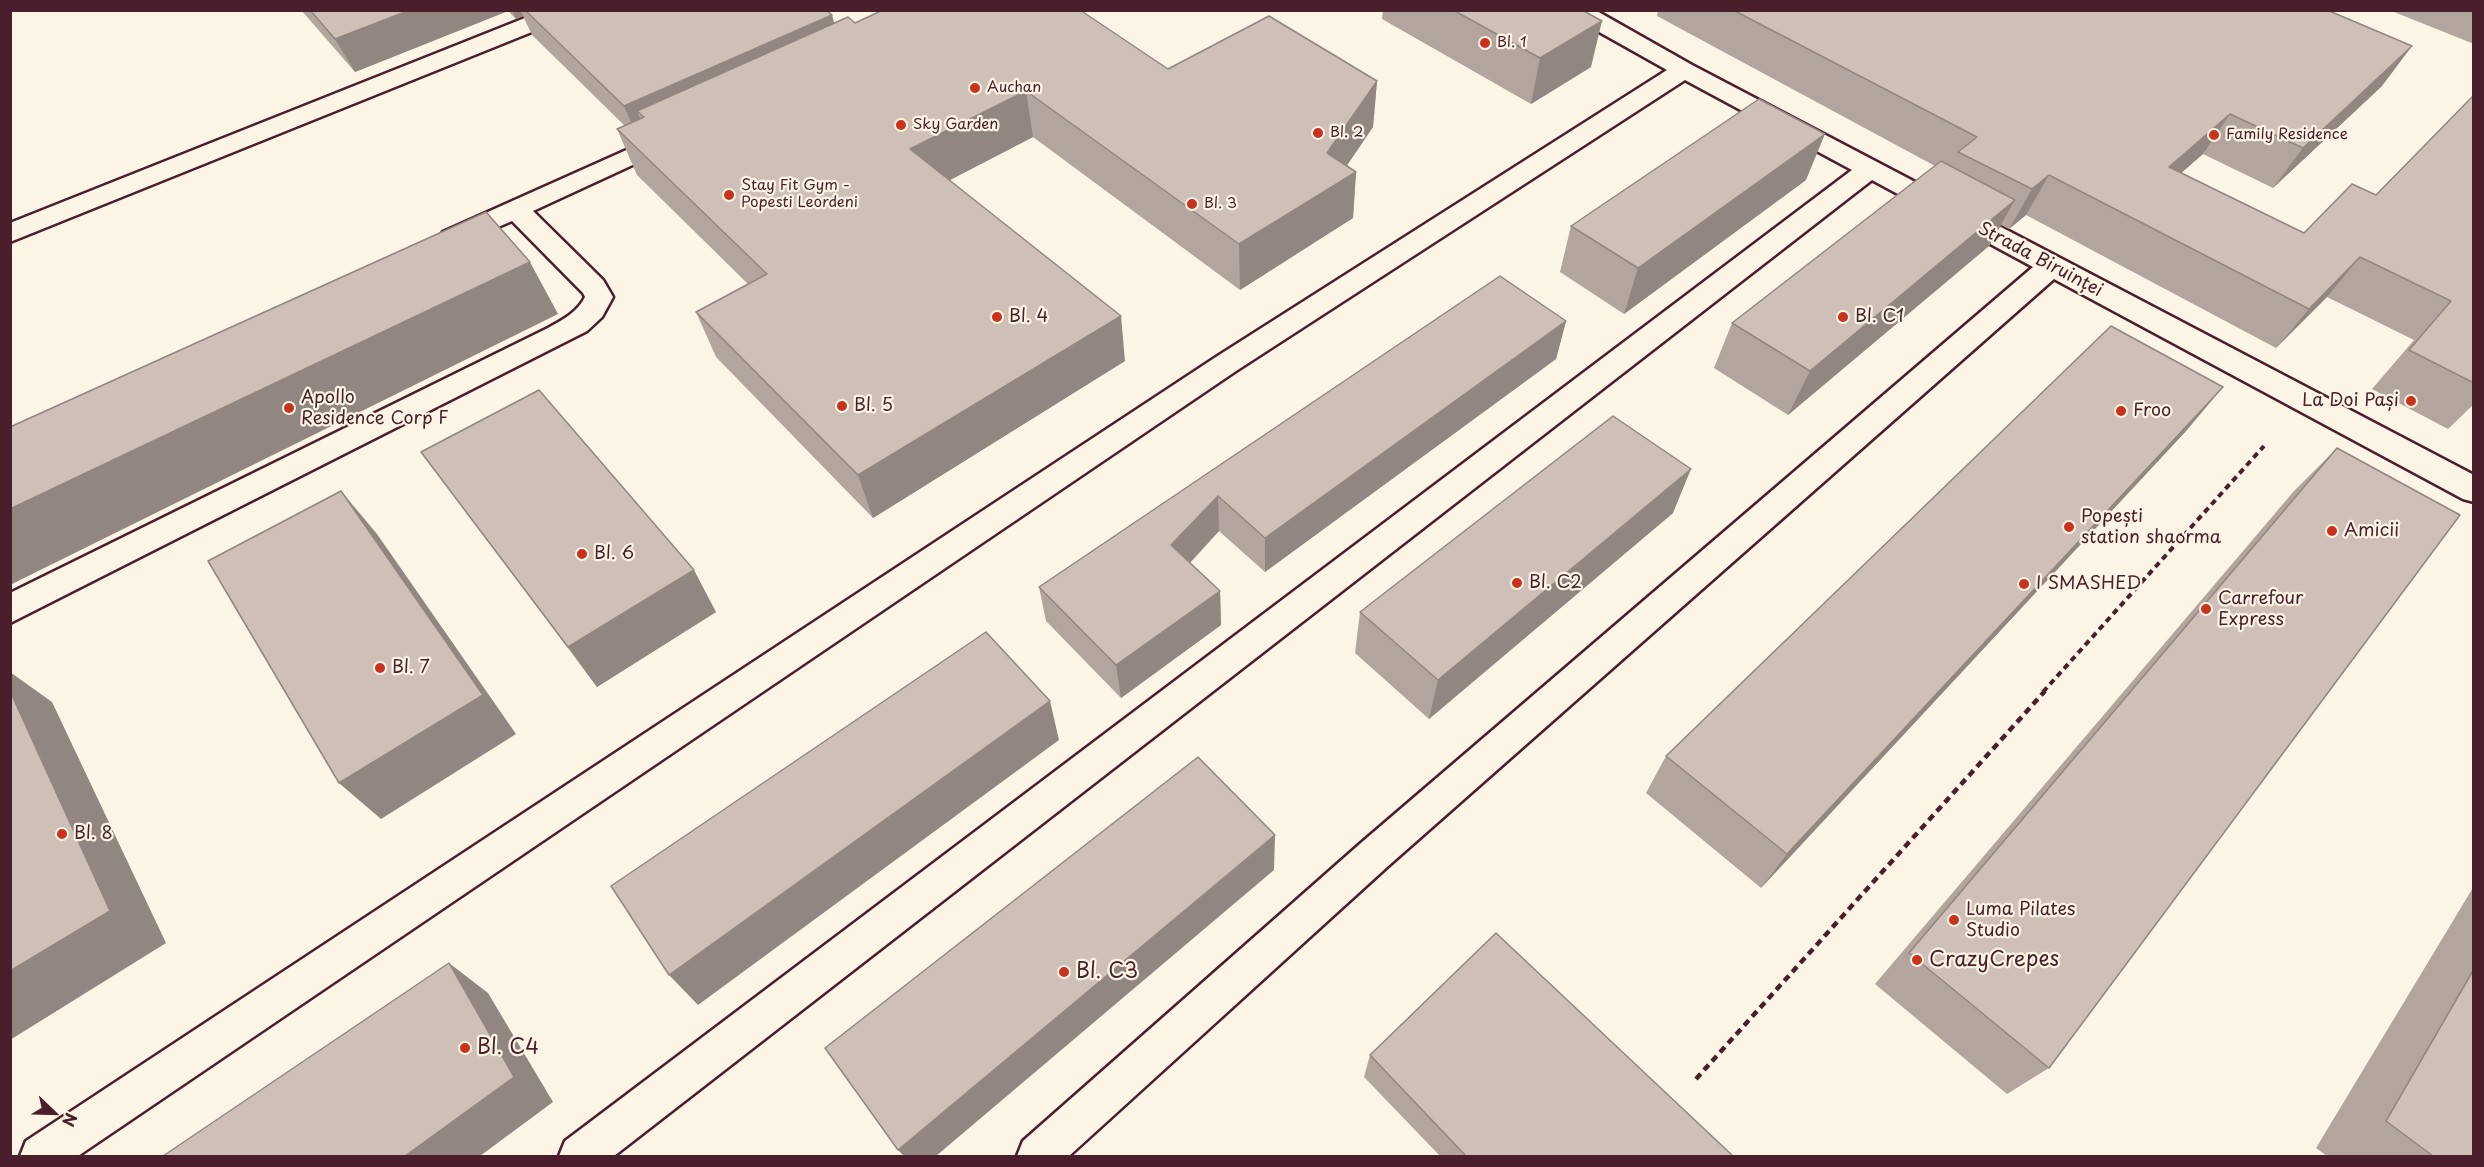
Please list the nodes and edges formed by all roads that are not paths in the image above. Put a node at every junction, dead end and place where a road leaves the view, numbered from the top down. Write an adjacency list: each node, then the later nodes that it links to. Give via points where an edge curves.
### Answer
1 (566, 10): 7 (street)
2 (1577, 10): 3 (street, Strada Biruinței)
3 (1683, 70): 5 (street, Strada Biruinței); 12 (street, via 1226,364)
4 (689, 129): 6 (street)
5 (1870, 169): 9 (street, Strada Biruinței); 13 (street)
6 (516, 209): 8 (street); 11 (street, via 593,287 599,297 588,317)
7 (10, 233)
8 (430, 248)
9 (2052, 266): 10 (street, Strada Biruinței); 14 (street, via 1374,855)
10 (2474, 490)
11 (10, 609)
12 (41, 1156)
13 (580, 1156)
14 (1038, 1156)

